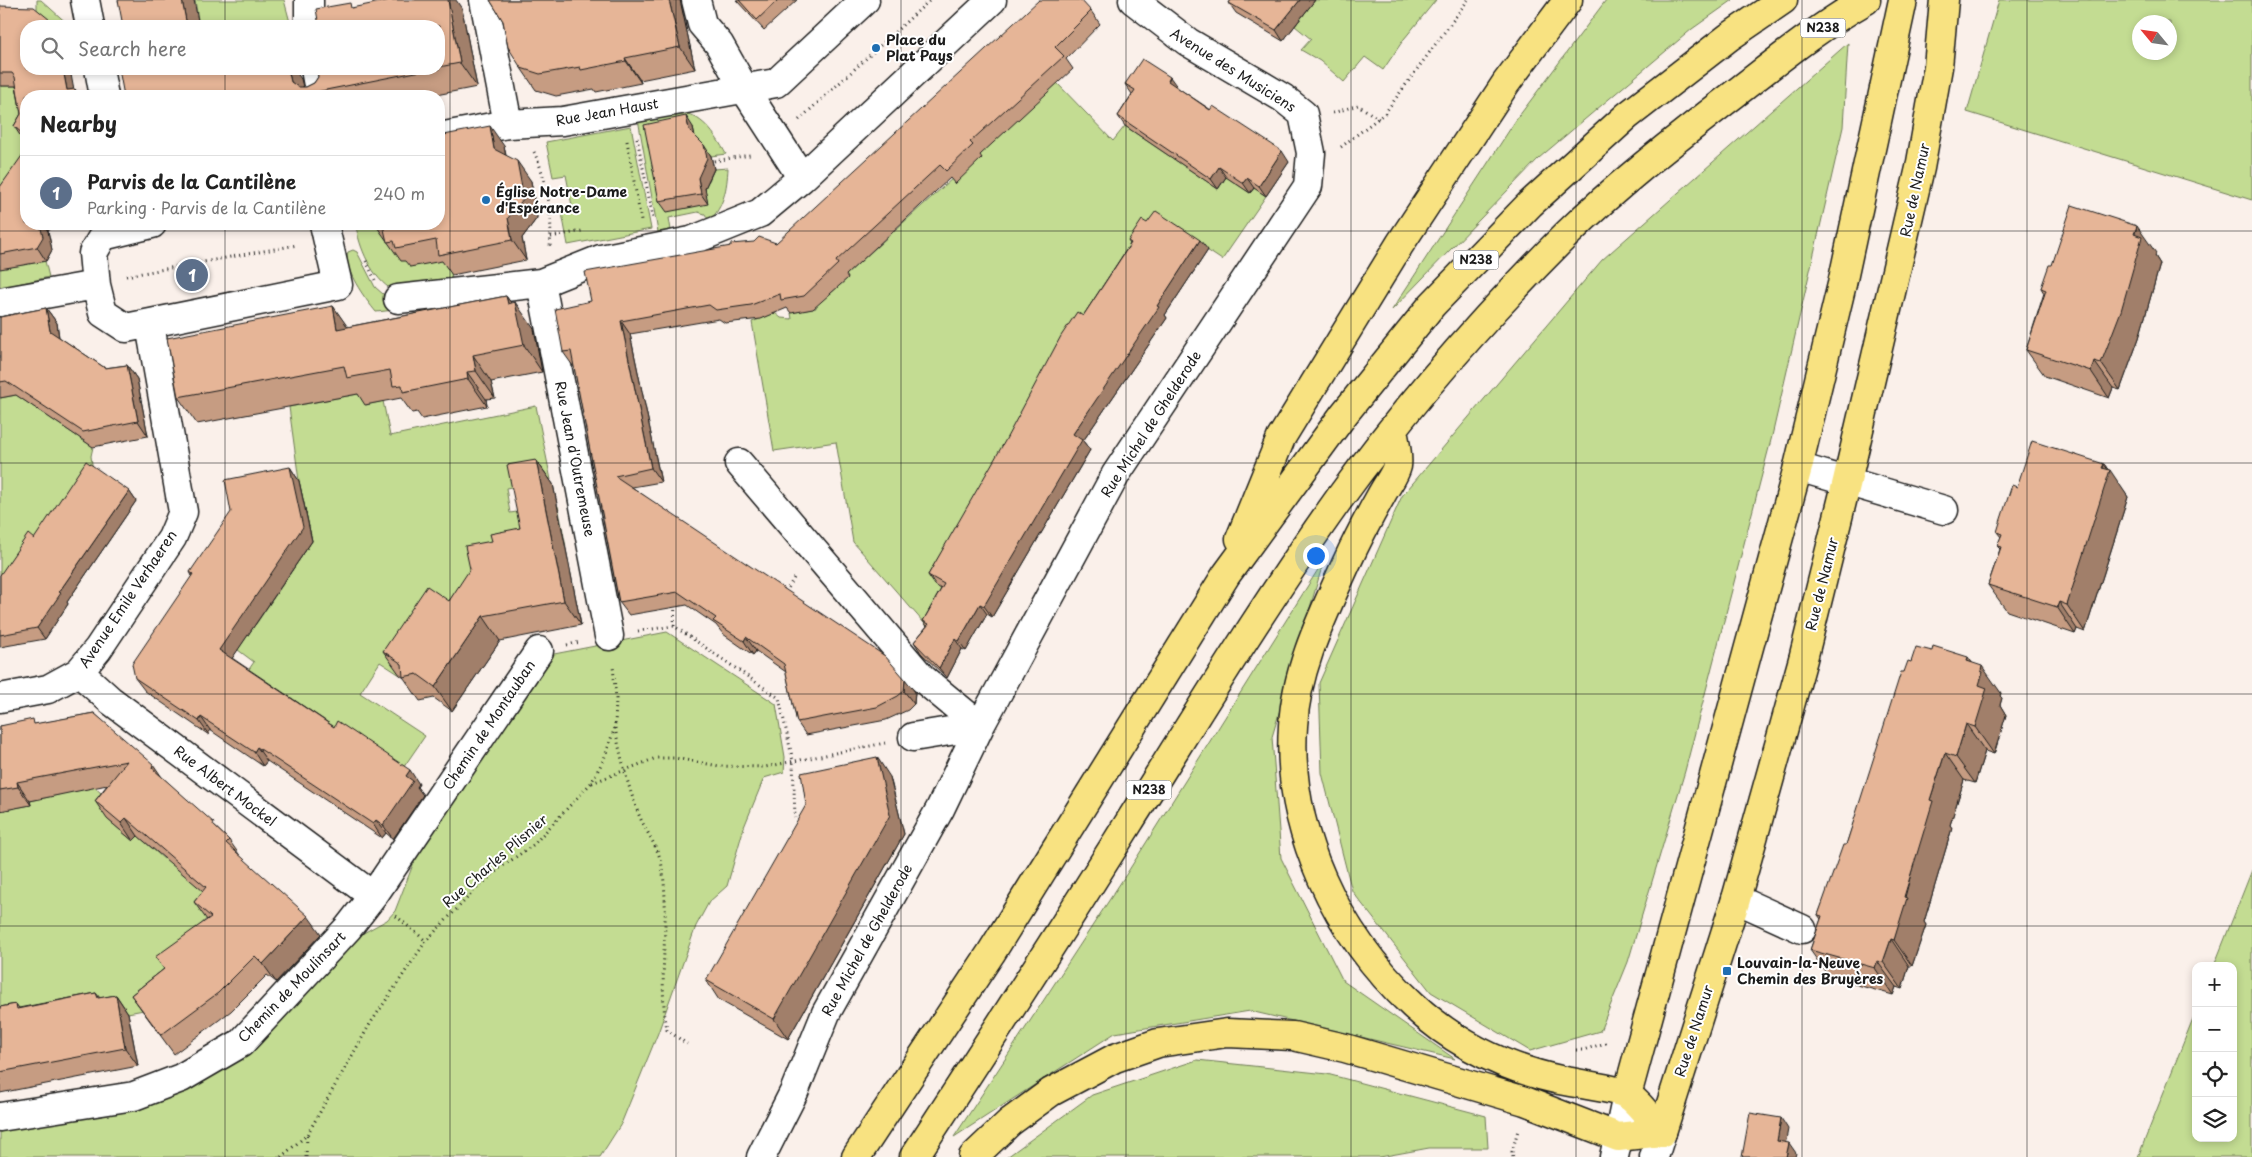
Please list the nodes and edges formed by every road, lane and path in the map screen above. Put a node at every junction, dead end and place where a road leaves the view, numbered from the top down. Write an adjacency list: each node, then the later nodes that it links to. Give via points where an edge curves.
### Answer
1 (85, 0): 16 (street)
2 (309, 0): 17 (street)
3 (484, 0): 26 (street)
4 (696, 0): 22 (street, via 702,24)
5 (865, 0): 22 (street, via 776,83)
6 (930, 0): 29 (path)
7 (992, 0): 34 (street)
8 (1133, 0): 15 (street, Avenue des Musiciens)
9 (1468, 0): 24 (path)
10 (1568, 0): 50 (main road, via 1506,83 1437,188 1281,438)
11 (1783, 0): 50 (main road, N238, via 1626,116 1530,204 1432,305 1344,414)
12 (1866, 0): 45 (main road, N238, via 1781,58 1660,151 1568,233 1471,336)
13 (1903, 0): 47 (main road, via 1842,284)
14 (1944, 0): 48 (main road, Rue de Namur, via 1938,67 1920,168)
15 (1162, 9): 25 (street, Avenue des Musiciens, via 1188,42 1283,98 1303,114)
16 (89, 20)
17 (309, 20)
18 (100, 75): 20 (street)
19 (316, 75): 21 (street)
20 (103, 90)
21 (319, 90)
22 (745, 90): 23 (street, Rue Jean Haust); 29 (street)
23 (632, 108): 26 (street, Rue Jean Haust, via 563,121); 38 (path)
24 (1379, 119): 25 (path, via 1358,105); 32 (path, via 1339,148)
25 (1306, 122): 32 (street, Avenue des Musiciens)
26 (508, 124): 27 (street, Rue Jean Haust); 31 (path)
27 (445, 136)
28 (626, 136): 35 (path)
29 (778, 140): 33 (path, via 760,153); 34 (street)
30 (544, 151): 31 (path)
31 (535, 153): 40 (path, via 544,177 550,225 549,249)
32 (1311, 153): 57 (street, Rue Michel de Ghelderode, via 1308,186 1116,474)
33 (714, 161)
34 (802, 178): 38 (street, via 760,213 691,241)
35 (641, 222)
36 (121, 230): 41 (street, via 103,236 93,253)
37 (325, 231): 41 (path); 44 (street, via 338,285)
38 (658, 248): 40 (street, via 601,258)
39 (365, 259): 42 (path, via 384,293)
40 (541, 283): 42 (street); 53 (street, Rue Jean d'Outremeuse)
41 (96, 284): 43 (street); 44 (street, via 103,313 126,328)
42 (398, 299)
43 (0, 302)
44 (150, 324): 55 (street, Avenue Emile Verhaeren, via 183,512 172,538)
45 (1393, 429): 69 (main road, via 1397,465 1358,538 1315,634 1292,724 1293,770 1300,814 1314,860 1337,908 1381,973 1413,1006 1442,1029 1496,1060 1535,1074); 78 (main road, N238, via 1269,600 1031,979)
46 (739, 463): 57 (street, via 922,678)
47 (1798, 467): 48 (street); 69 (main road)
48 (1847, 481): 49 (street); 65 (main road, Rue de Namur, via 1803,659)
49 (1944, 510)
50 (1226, 575): 77 (main road, N238, via 991,953)
51 (676, 597): 52 (path)
52 (674, 626): 53 (path, Chemin de Montauban); 60 (path, via 779,698)
53 (609, 636): 54 (path, Chemin de Montauban); 58 (path, Rue Charles Plisnier, via 615,682)
54 (539, 651): 64 (street, Chemin de Montauban)
55 (79, 672): 56 (street, Avenue Emile Verhaeren, via 48,689); 64 (street, Rue Albert Mockel, via 110,700)
56 (0, 698)
57 (980, 726): 59 (street); 76 (street, Rue Michel de Ghelderode, via 940,809 826,1013 794,1092)
58 (615, 727): 61 (path); 62 (path, Rue Charles Plisnier)
59 (913, 737): 60 (path)
60 (793, 761): 61 (path, via 765,767 741,767 656,758); 63 (path)
61 (624, 770): 62 (path); 68 (path, via 662,866 665,929 663,1010 667,1030)
62 (591, 783): 67 (path, Rue Charles Plisnier, via 533,845 475,890)
63 (795, 818)
64 (373, 896): 67 (path); 70 (street, Chemin de Moulinsart, via 348,928 241,1043 181,1078 134,1096)
65 (1736, 899): 66 (street); 72 (main road, Rue de Namur)
66 (1802, 929)
67 (426, 941): 71 (path, Rue Charles Plisnier, via 370,1024)
68 (687, 1044)
69 (1627, 1095): 72 (main road); 73 (street)
70 (0, 1117)
71 (307, 1135): 74 (path, Rue Charles Plisnier); 75 (path)
72 (1658, 1145): 73 (main road)
73 (1616, 1147): 79 (main road, via 1525,1101 1345,1048 1293,1036 1227,1034 1158,1043 1115,1058 1051,1092 1010,1122)
74 (281, 1157)
75 (306, 1157)
76 (761, 1157)
77 (856, 1157)
78 (914, 1157)
79 (973, 1157)

